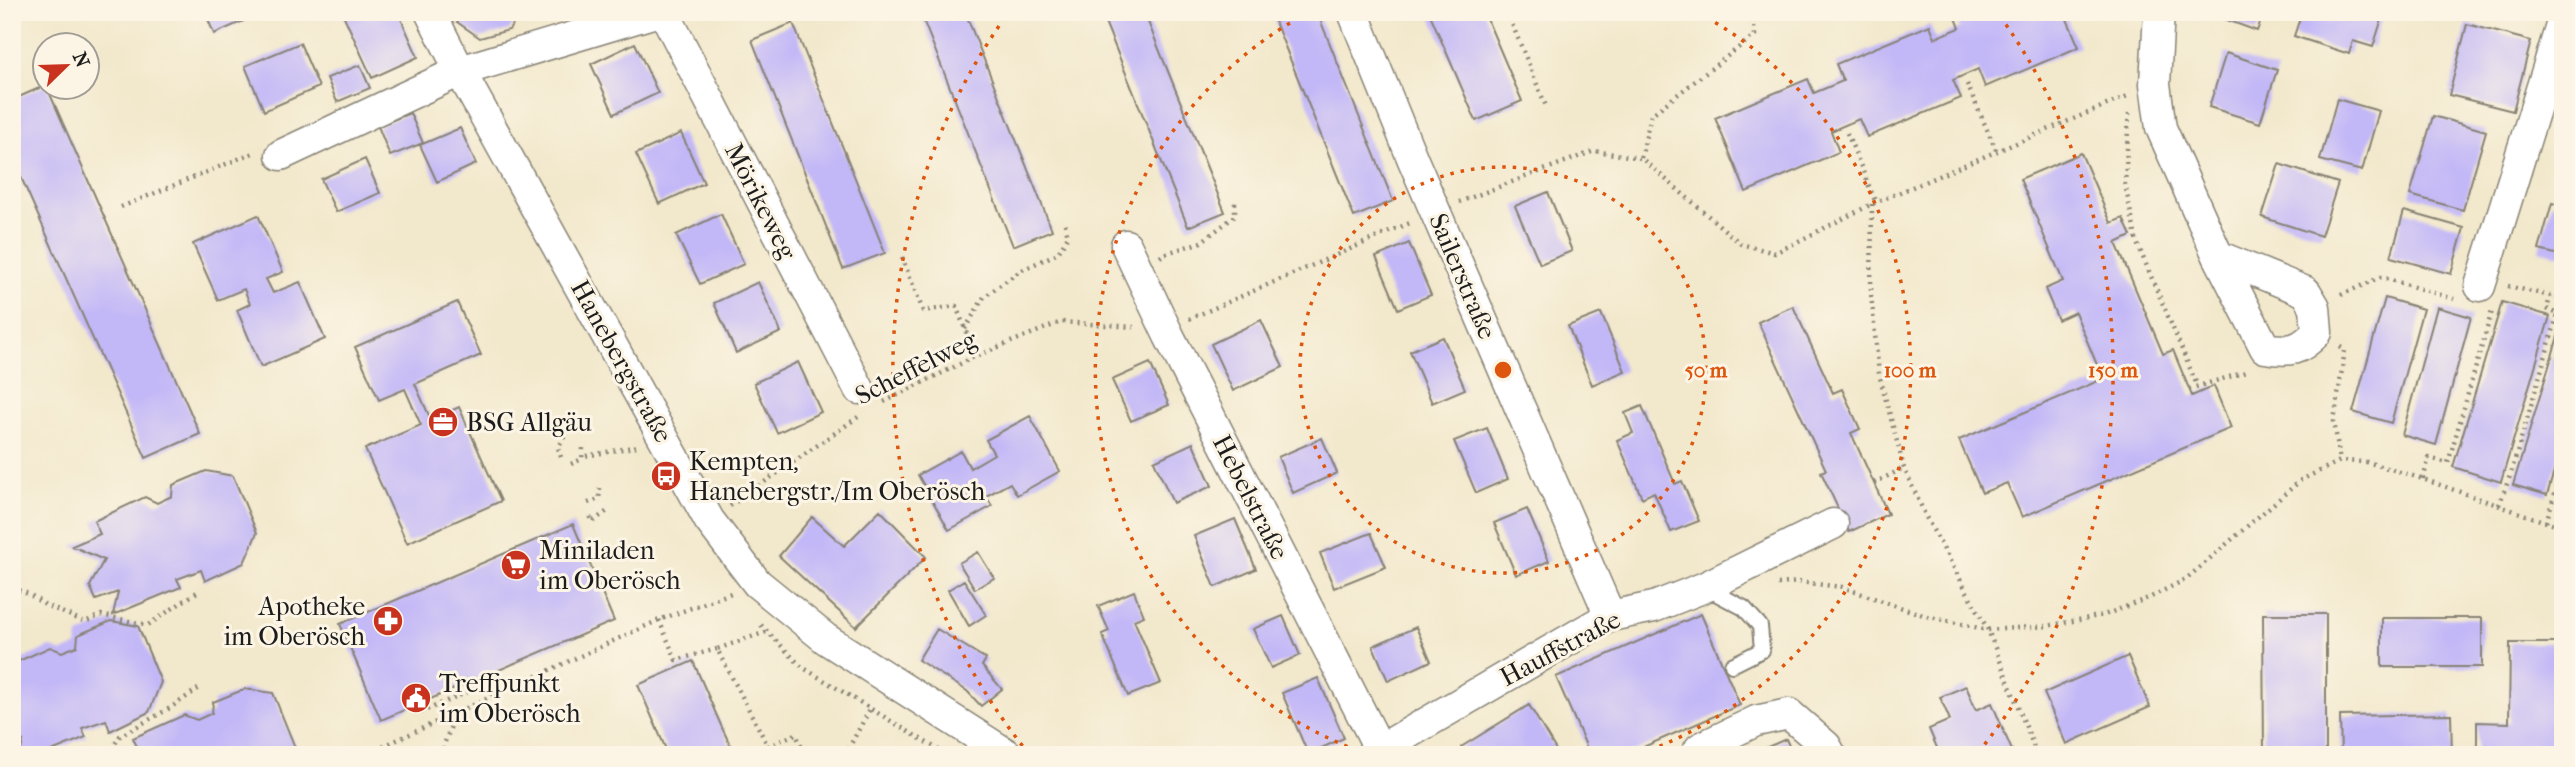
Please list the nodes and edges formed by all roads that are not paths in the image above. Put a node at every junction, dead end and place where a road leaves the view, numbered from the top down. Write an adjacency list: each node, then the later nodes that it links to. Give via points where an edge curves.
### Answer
1 (430, 12): 8 (street, Hanebergstraße)
2 (656, 12): 8 (street)
3 (664, 12): 15 (street, Mörikeweg)
4 (1353, 12): 18 (street, Sailerstraße)
5 (2159, 12): 11 (street, via 2155,84 2161,128)
6 (2544, 12): 7 (street)
7 (2563, 19): 12 (street)
8 (460, 71): 9 (street); 21 (street, Hanebergstraße, via 709,520 757,583 826,639)
9 (281, 155)
10 (1126, 245): 20 (street, Hebelstraße)
11 (2218, 256): 13 (street, via 2265,348); 13 (street, via 2306,292 2315,307 2317,332 2306,344)
12 (2480, 286)
13 (2287, 351): 14 (street)
14 (2248, 372)
15 (869, 401)
16 (1833, 524): 17 (street, Hauffstraße)
17 (1705, 587): 18 (street, Hauffstraße, via 1654,607); 19 (lane, via 1744,608 1760,626 1762,650)
18 (1610, 616): 20 (street, Hauffstraße)
19 (1732, 665)
20 (1375, 751)
21 (1008, 755)
22 (1696, 755): 23 (street, via 1700,748 1756,721 1788,714)
23 (1831, 755)

